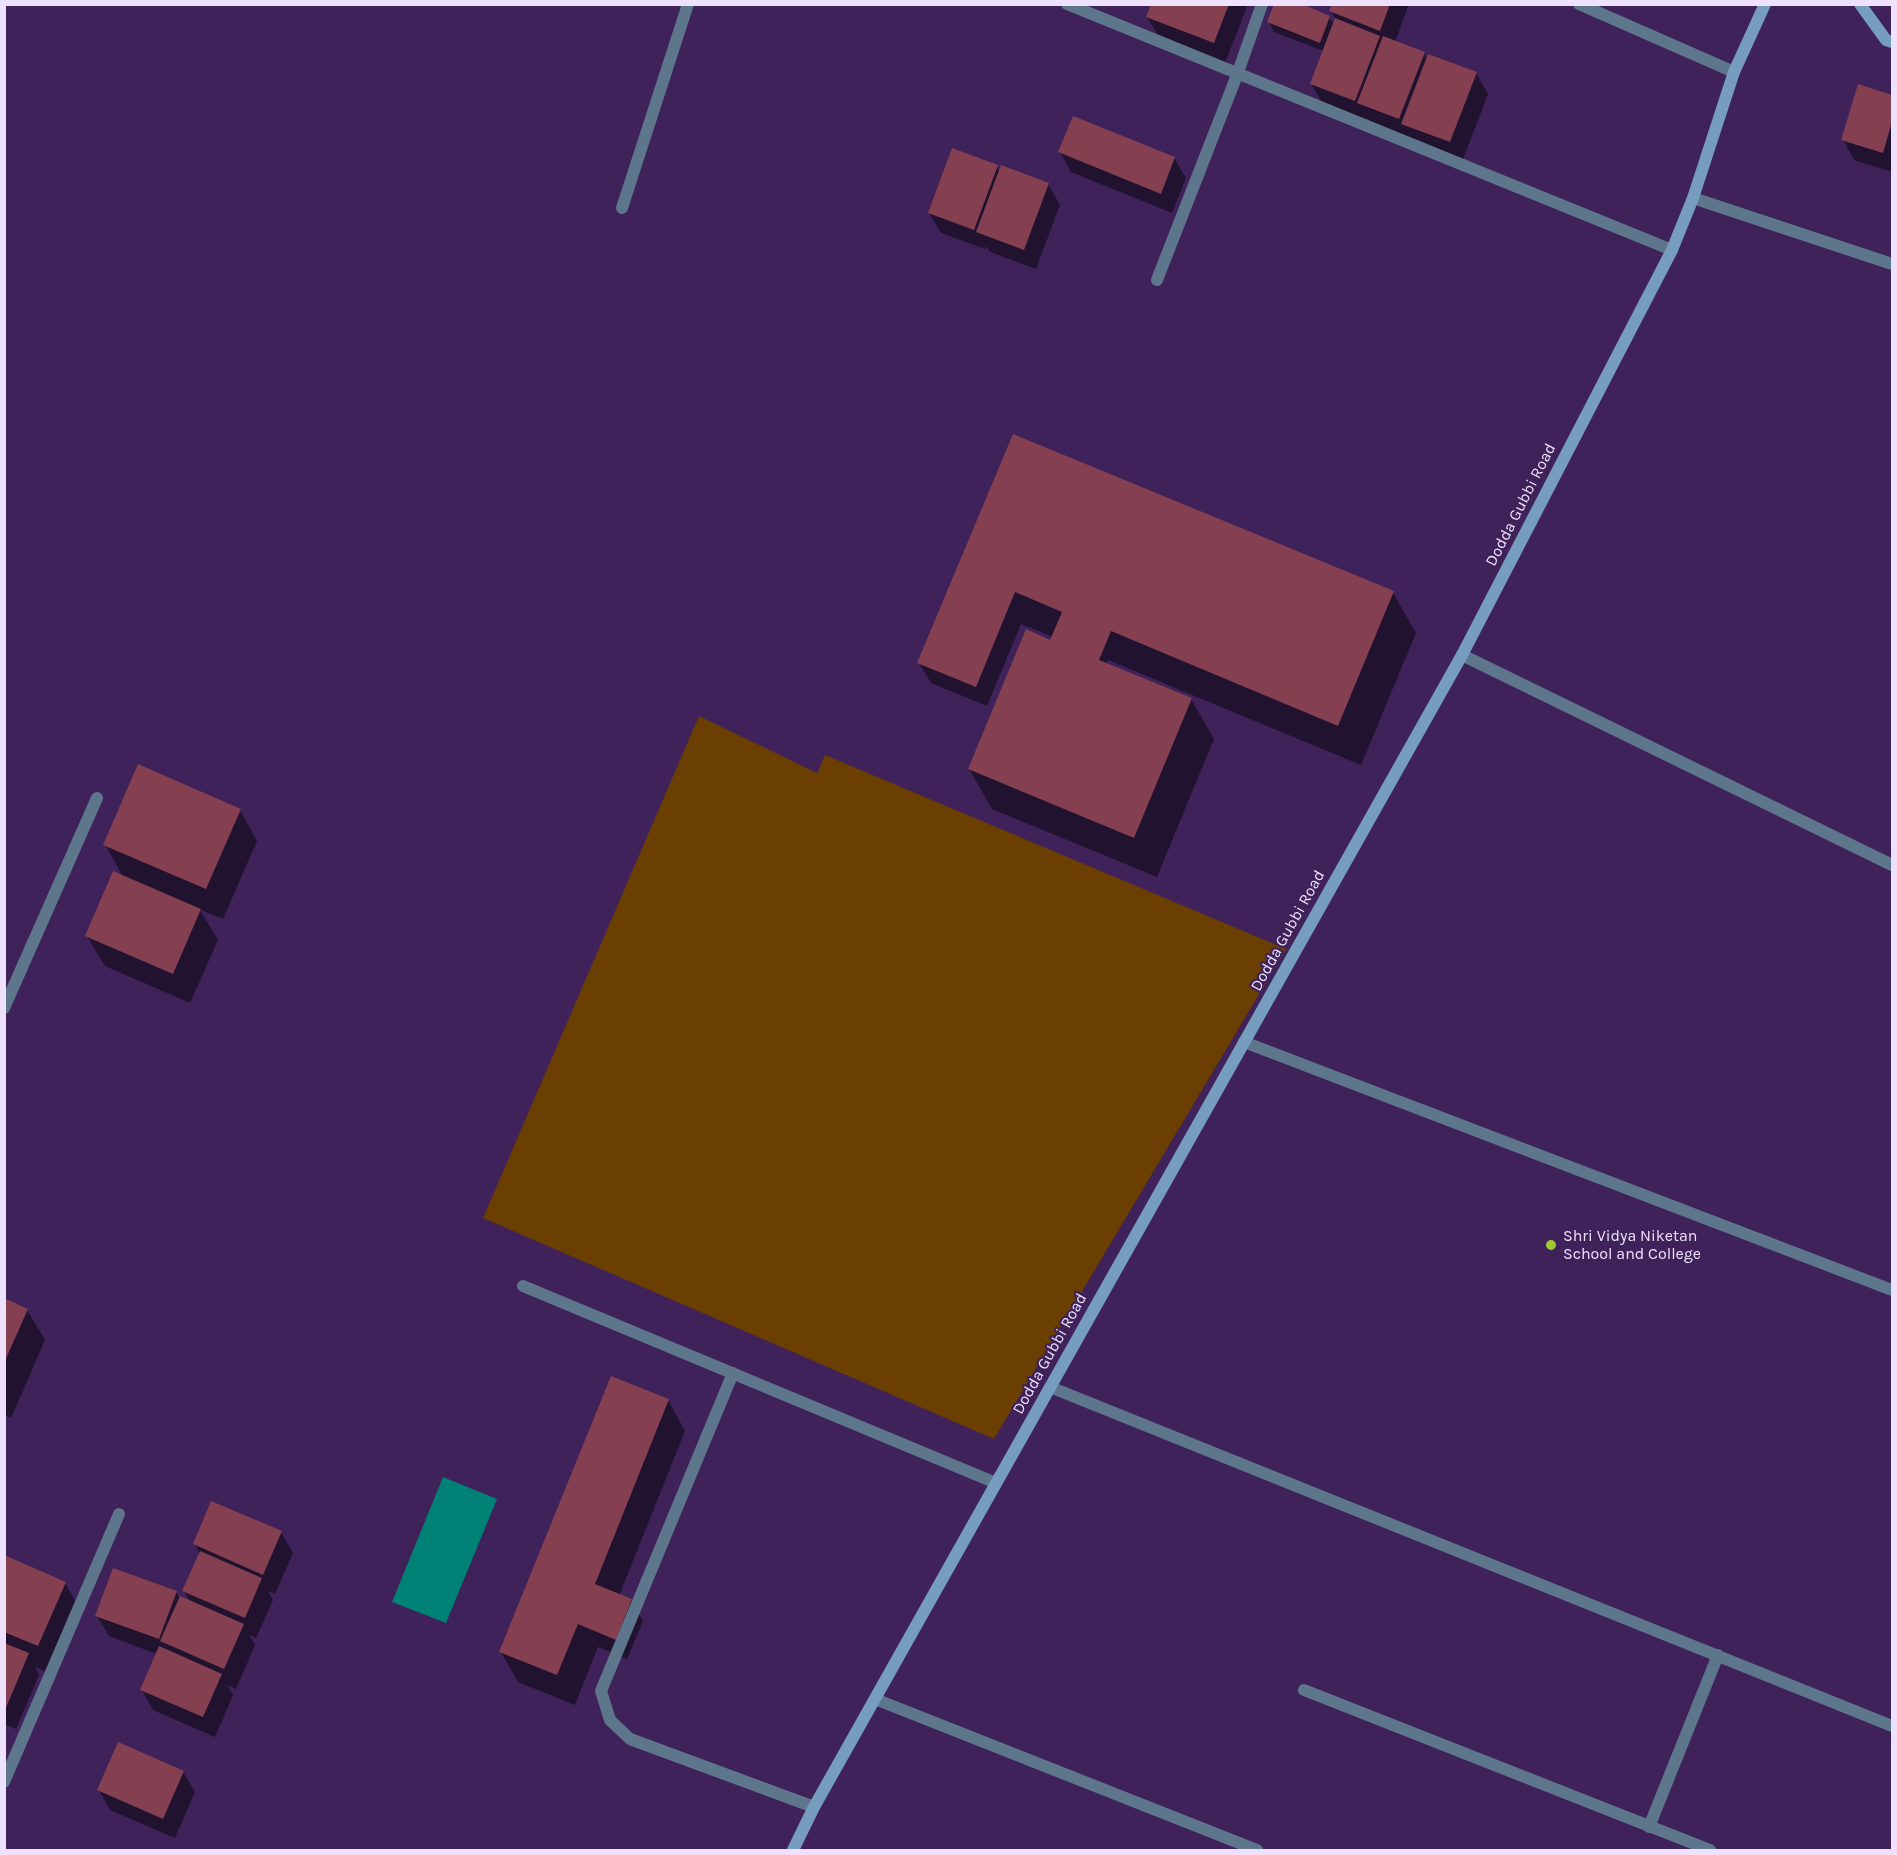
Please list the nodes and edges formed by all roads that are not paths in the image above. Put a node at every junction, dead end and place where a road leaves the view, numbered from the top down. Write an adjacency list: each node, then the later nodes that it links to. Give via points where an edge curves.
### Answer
1 (688, 4): 11 (street)
2 (1067, 4): 9 (street)
3 (1262, 4): 9 (street)
4 (1579, 4): 8 (street)
5 (1765, 4): 8 (main road, Dodda Gubbi Road)
6 (1860, 4): 7 (main road, via 1886,40)
7 (1893, 42)
8 (1734, 72): 10 (main road, Dodda Gubbi Road)
9 (1237, 75): 12 (street); 14 (street)
10 (1693, 198): 12 (main road, Dodda Gubbi Road); 13 (street)
11 (622, 208)
12 (1672, 250): 15 (main road, Dodda Gubbi Road)
13 (1893, 264)
14 (1157, 280)
15 (1462, 655): 17 (street); 19 (main road, Dodda Gubbi Road)
16 (97, 798): 18 (street)
17 (1893, 865)
18 (4, 1008)
19 (1244, 1042): 21 (street); 23 (main road, Dodda Gubbi Road)
20 (523, 1286): 22 (street)
21 (1893, 1290)
22 (733, 1373): 24 (street); 31 (street, via 601,1692 610,1720 630,1739)
23 (1050, 1387): 24 (main road, Dodda Gubbi Road); 26 (street)
24 (996, 1483): 28 (main road, Dodda Gubbi Road)
25 (119, 1514): 30 (street)
26 (1718, 1655): 29 (street); 32 (street)
27 (1304, 1690): 32 (street)
28 (875, 1699): 31 (main road, Dodda Gubbi Road); 34 (street)
29 (1893, 1726)
30 (4, 1782)
31 (814, 1807): 33 (main road, Dodda Gubbi Road)
32 (1648, 1827): 35 (street)
33 (793, 1851)
34 (1257, 1851)
35 (1710, 1851)

